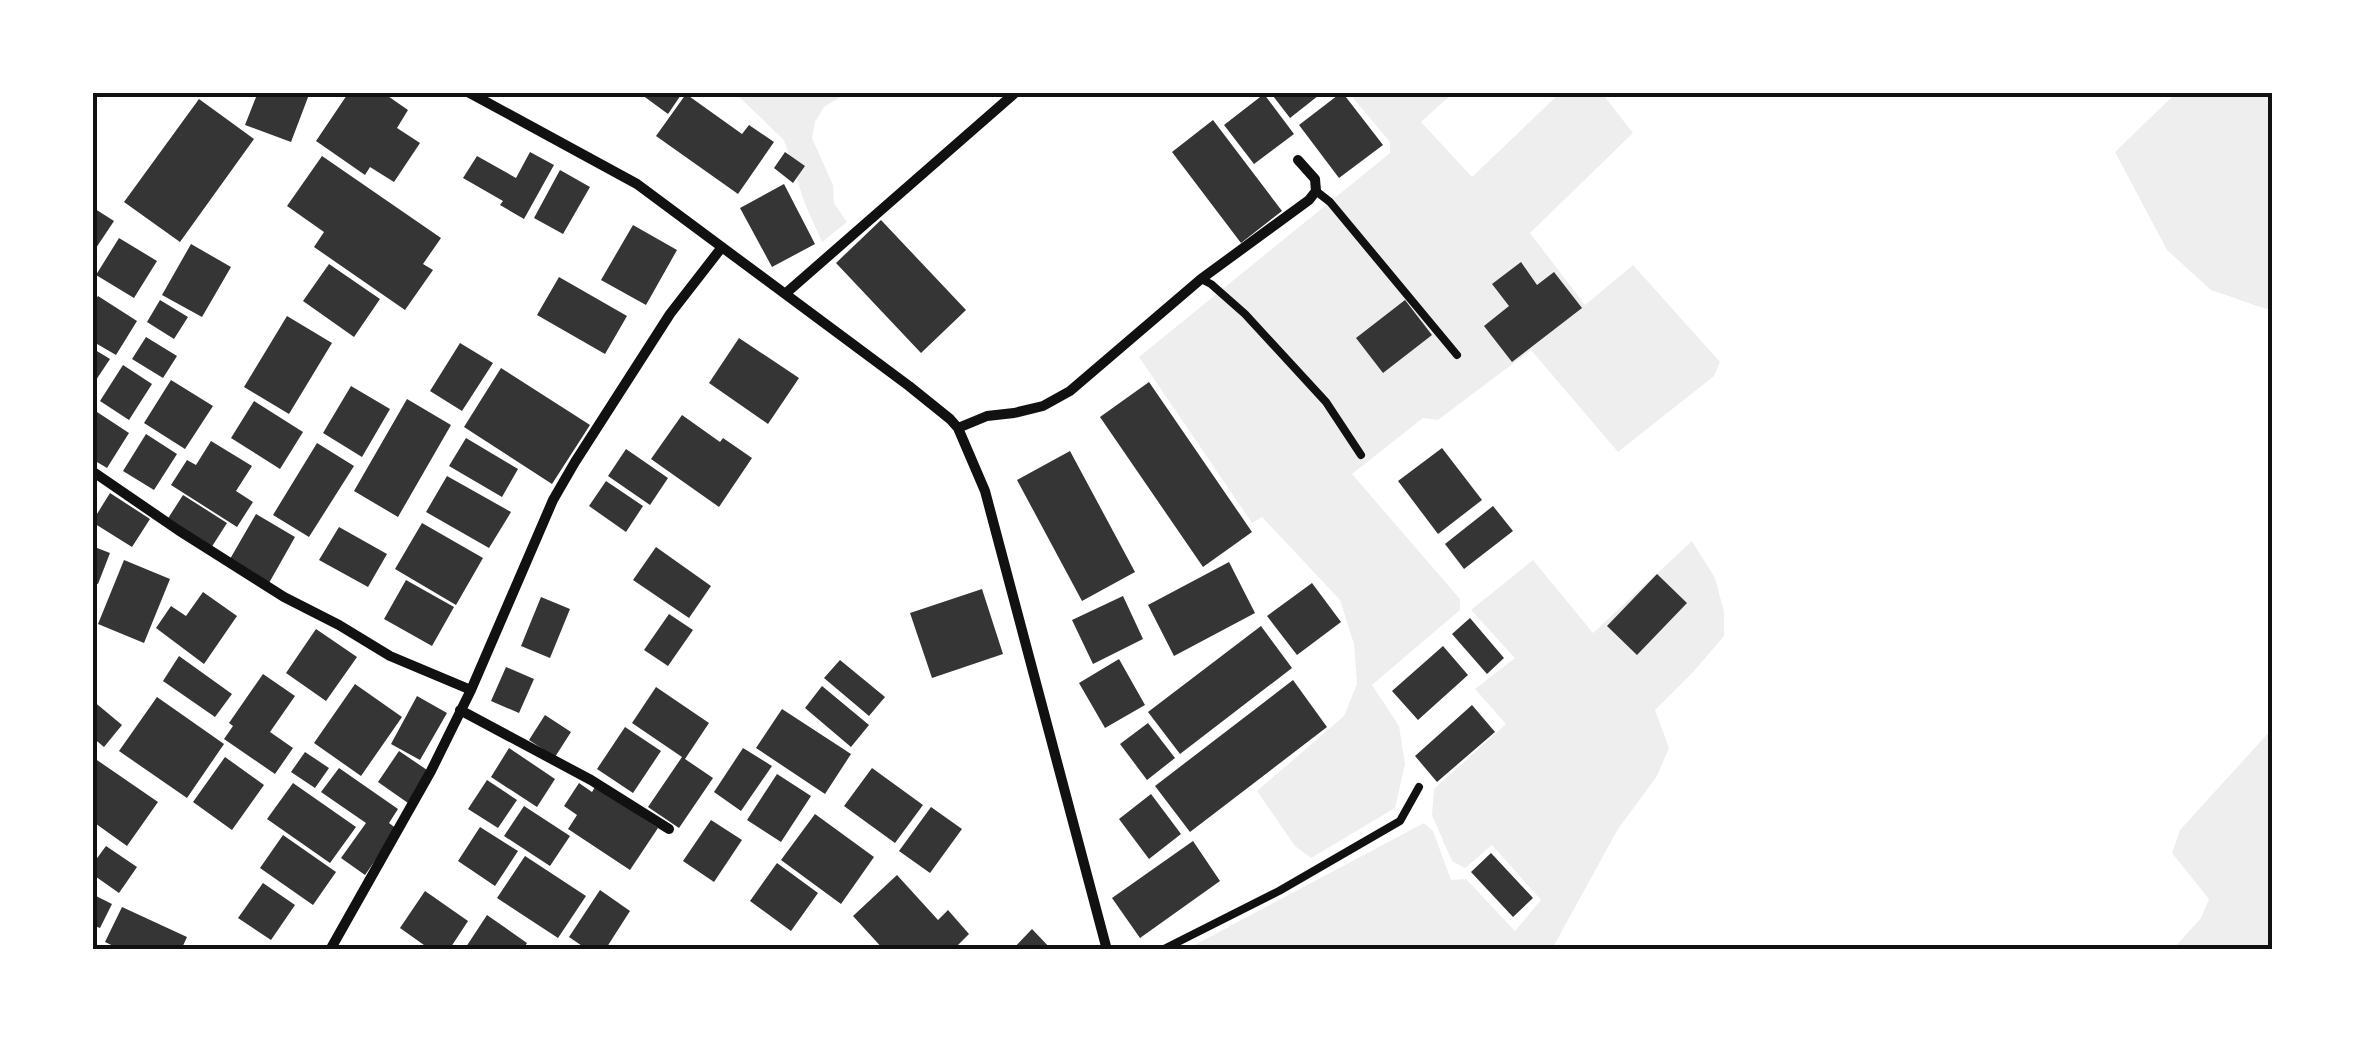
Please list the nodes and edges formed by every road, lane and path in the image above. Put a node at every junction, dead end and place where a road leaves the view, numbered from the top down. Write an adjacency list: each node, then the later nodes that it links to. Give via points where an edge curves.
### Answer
1 (468, 92): 5 (street, via 638,184)
2 (1016, 92): 7 (street)
3 (1298, 160): 4 (street)
4 (1316, 191): 6 (street); 8 (lane)
5 (722, 247): 7 (street); 12 (street, via 670,314 553,500)
6 (1200, 279): 9 (street, via 1070,391 1043,406); 10 (lane, via 1245,314 1326,402)
7 (785, 294): 9 (street)
8 (1457, 355)
9 (958, 428): 17 (street, via 985,491)
10 (1361, 454)
11 (92, 471): 12 (street, via 284,597 390,656)
12 (470, 690): 13 (street)
13 (460, 710): 15 (street); 16 (street)
14 (1419, 787): 18 (lane, via 1400,821)
15 (669, 829)
16 (330, 950)
17 (1106, 950)
18 (1162, 950)

